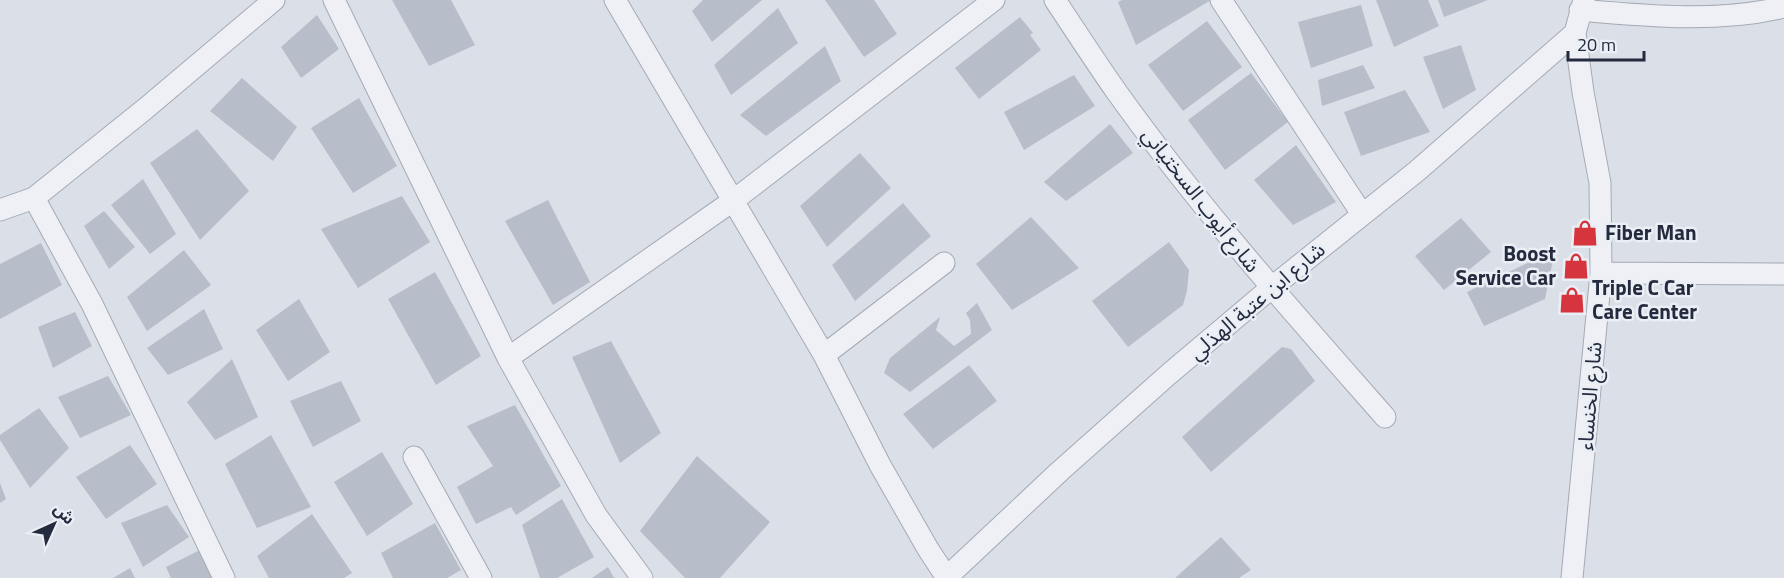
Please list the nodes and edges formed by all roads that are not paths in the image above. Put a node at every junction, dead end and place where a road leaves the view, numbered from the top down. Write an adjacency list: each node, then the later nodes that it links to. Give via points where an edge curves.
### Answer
1 (274, 0): 10 (street)
2 (334, 0): 19 (street)
3 (615, 0): 11 (street)
4 (994, 0): 11 (street)
5 (1055, 0): 17 (street, شارع أيوب السختياني, via 1116,90)
6 (1221, 0): 13 (street)
7 (1582, 5): 8 (street, via 1648,16 1718,16); 9 (street, شارع الخنساء)
8 (1784, 7)
9 (1575, 33): 13 (street, شارع ابن عتبة الهذلي); 15 (street, شارع الخنساء, via 1600,183)
10 (34, 198): 12 (street); 22 (street, via 92,304)
11 (734, 200): 18 (street); 19 (street)
12 (0, 210)
13 (1362, 214): 17 (street, شارع ابن عتبة الهذلي)
14 (944, 263): 18 (street)
15 (1601, 273): 16 (street); 26 (street, شارع الخنساء)
16 (1784, 274)
17 (1271, 288): 20 (street, شارع أيوب السختياني); 25 (street, شارع ابن عتبة الهذلي, via 1094,441)
18 (824, 355): 25 (street, via 880,465)
19 (508, 358): 24 (street, via 596,514)
20 (1385, 417)
21 (414, 457): 23 (street)
22 (224, 578)
23 (481, 578)
24 (642, 578)
25 (947, 578)
26 (1572, 578)

